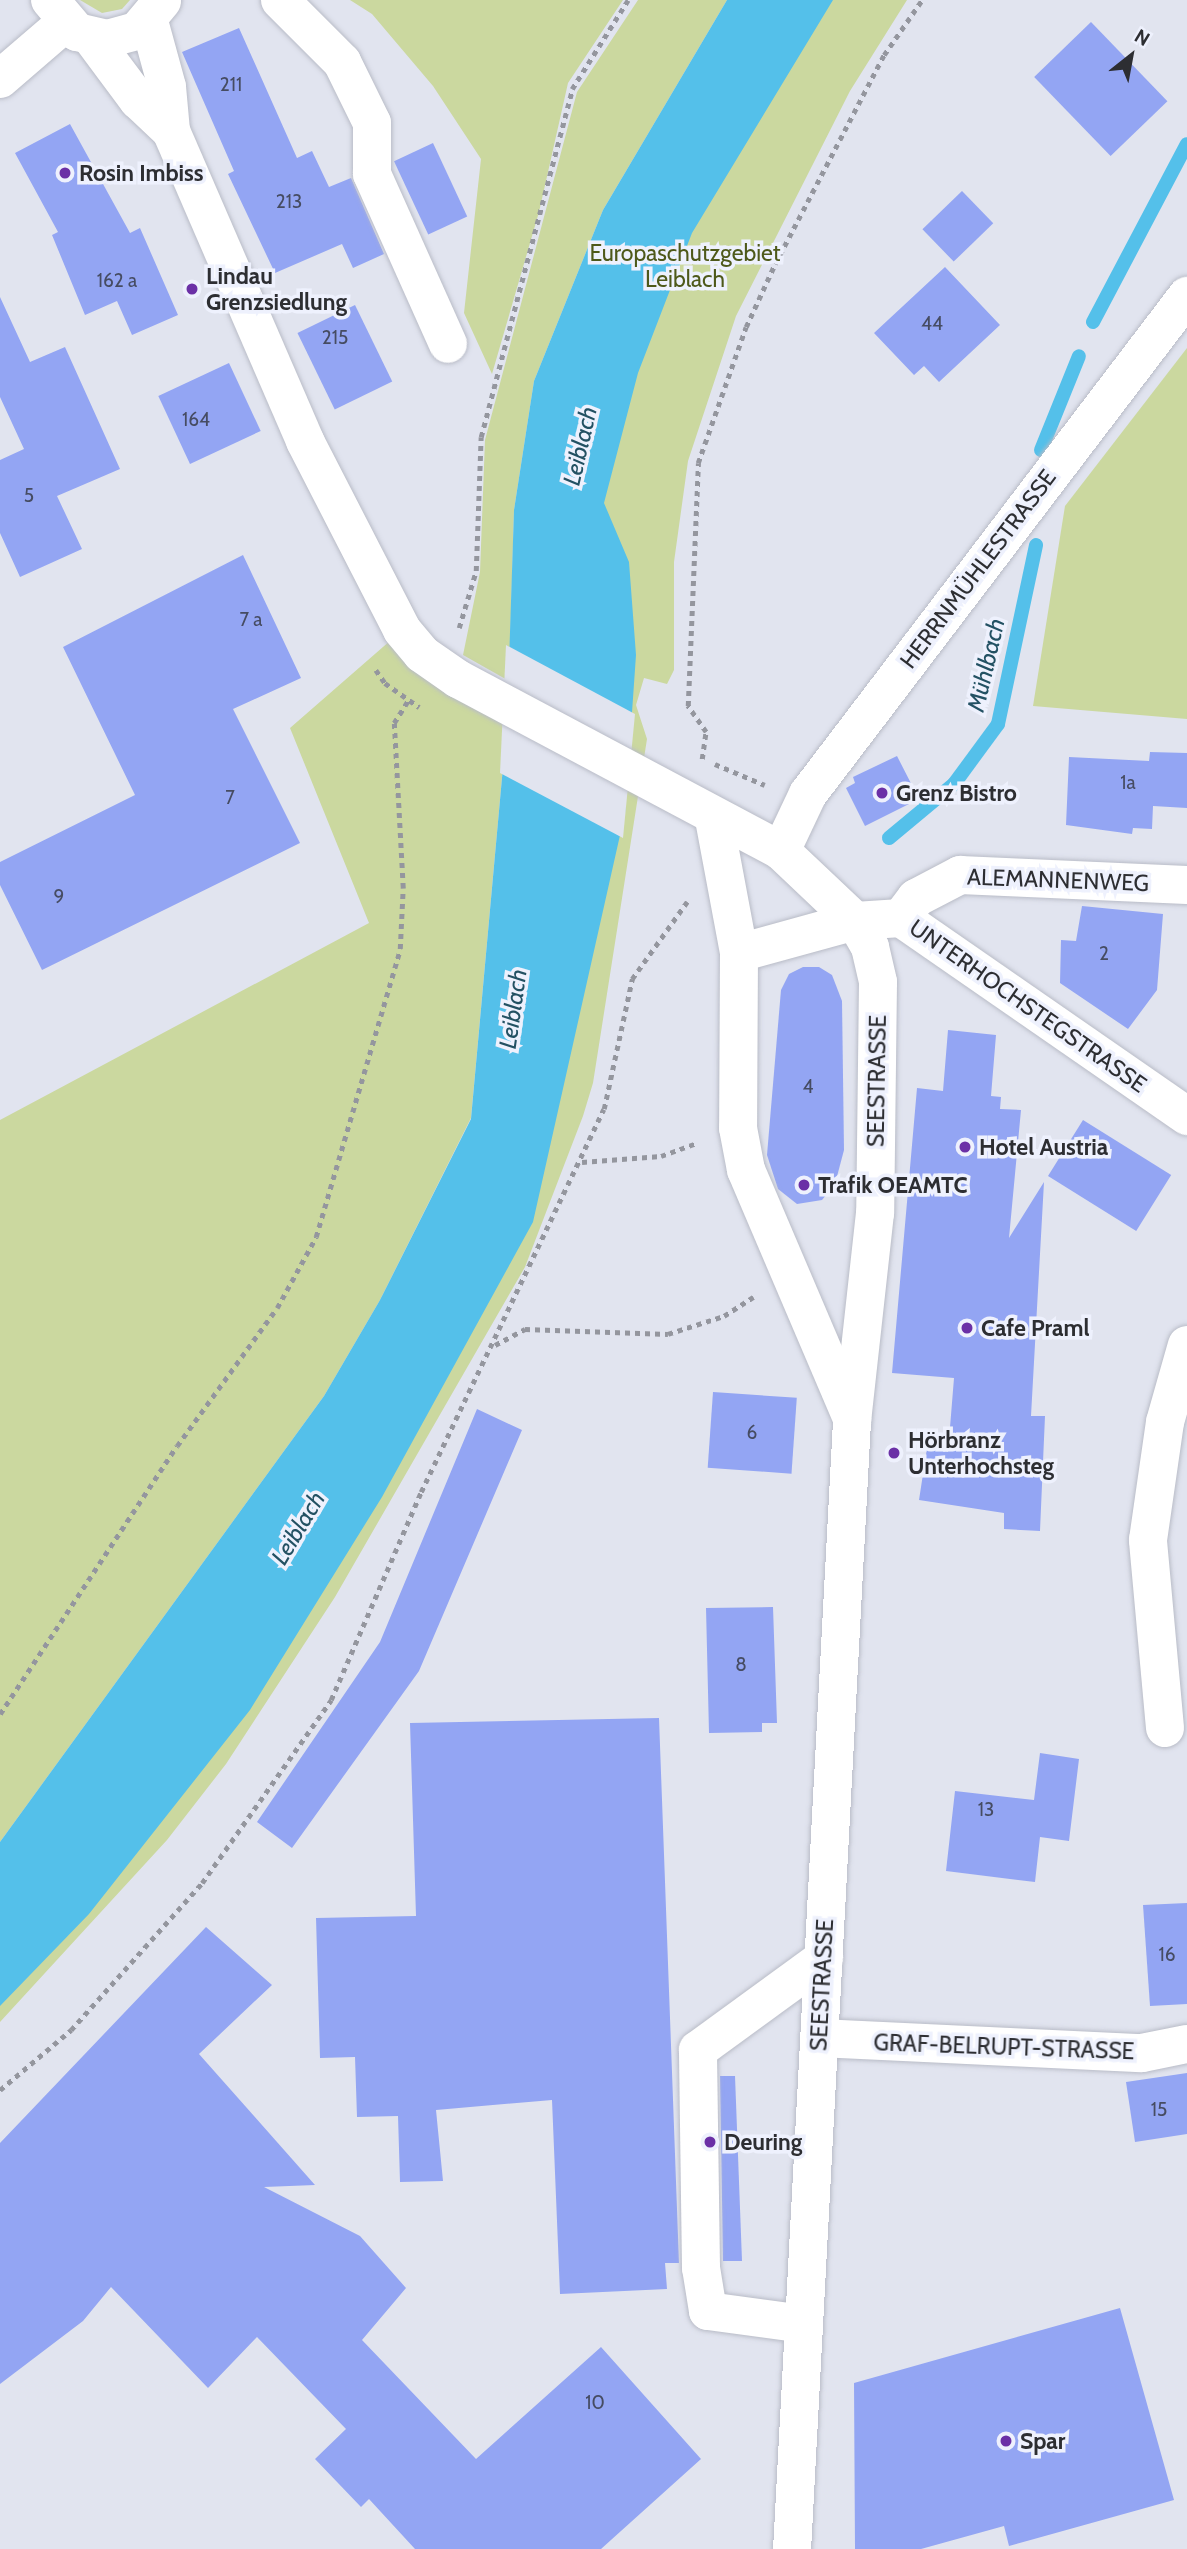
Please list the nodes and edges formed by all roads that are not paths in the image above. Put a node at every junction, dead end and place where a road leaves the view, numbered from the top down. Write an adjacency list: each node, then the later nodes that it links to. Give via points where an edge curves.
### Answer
1 (280, 0): 7 (main road, via 342,62 372,123 372,174)
2 (156, 10): 3 (main road, via 123,37); 5 (main road)
3 (69, 20): 4 (main road); 5 (main road, via 138,100)
4 (0, 79)
5 (172, 131): 8 (main road, SEESTRASSE, via 305,441 402,630 422,654 458,679)
6 (1187, 296): 9 (main road, HERRNMÜHLESTRASSE, via 808,794)
7 (448, 344)
8 (714, 820): 9 (main road, SEESTRASSE); 13 (main road, SEESTRASSE, via 725,859)
9 (780, 851): 12 (main road, SEESTRASSE)
10 (1187, 885): 11 (main road, ALEMANNENWEG, via 960,874 916,898)
11 (901, 918): 12 (main road, UNTERHOCHSTEGSTRASSE); 14 (main road, UNTERHOCHSTEGSTRASSE)
12 (855, 921): 13 (main road, UNTERHOCHSTEGSTRASSE); 16 (main road, SEESTRASSE, via 870,947 878,982 875,1213)
13 (739, 953): 16 (main road, SEESTRASSE, via 738,1128 746,1170)
14 (1187, 1116)
15 (1185, 1359): 17 (main road, via 1166,1422 1148,1540)
16 (852, 1421): 18 (main road, SEESTRASSE)
17 (1165, 1728)
18 (824, 1958): 19 (main road, SEESTRASSE); 21 (main road, via 698,2050 701,2269 708,2311)
19 (819, 2038): 20 (main road, GRAF-BELRUPT-STRASSE, via 1142,2053); 21 (main road, SEESTRASSE)
20 (1187, 2044)
21 (804, 2324): 22 (main road, SEESTRASSE)
22 (792, 2549)

